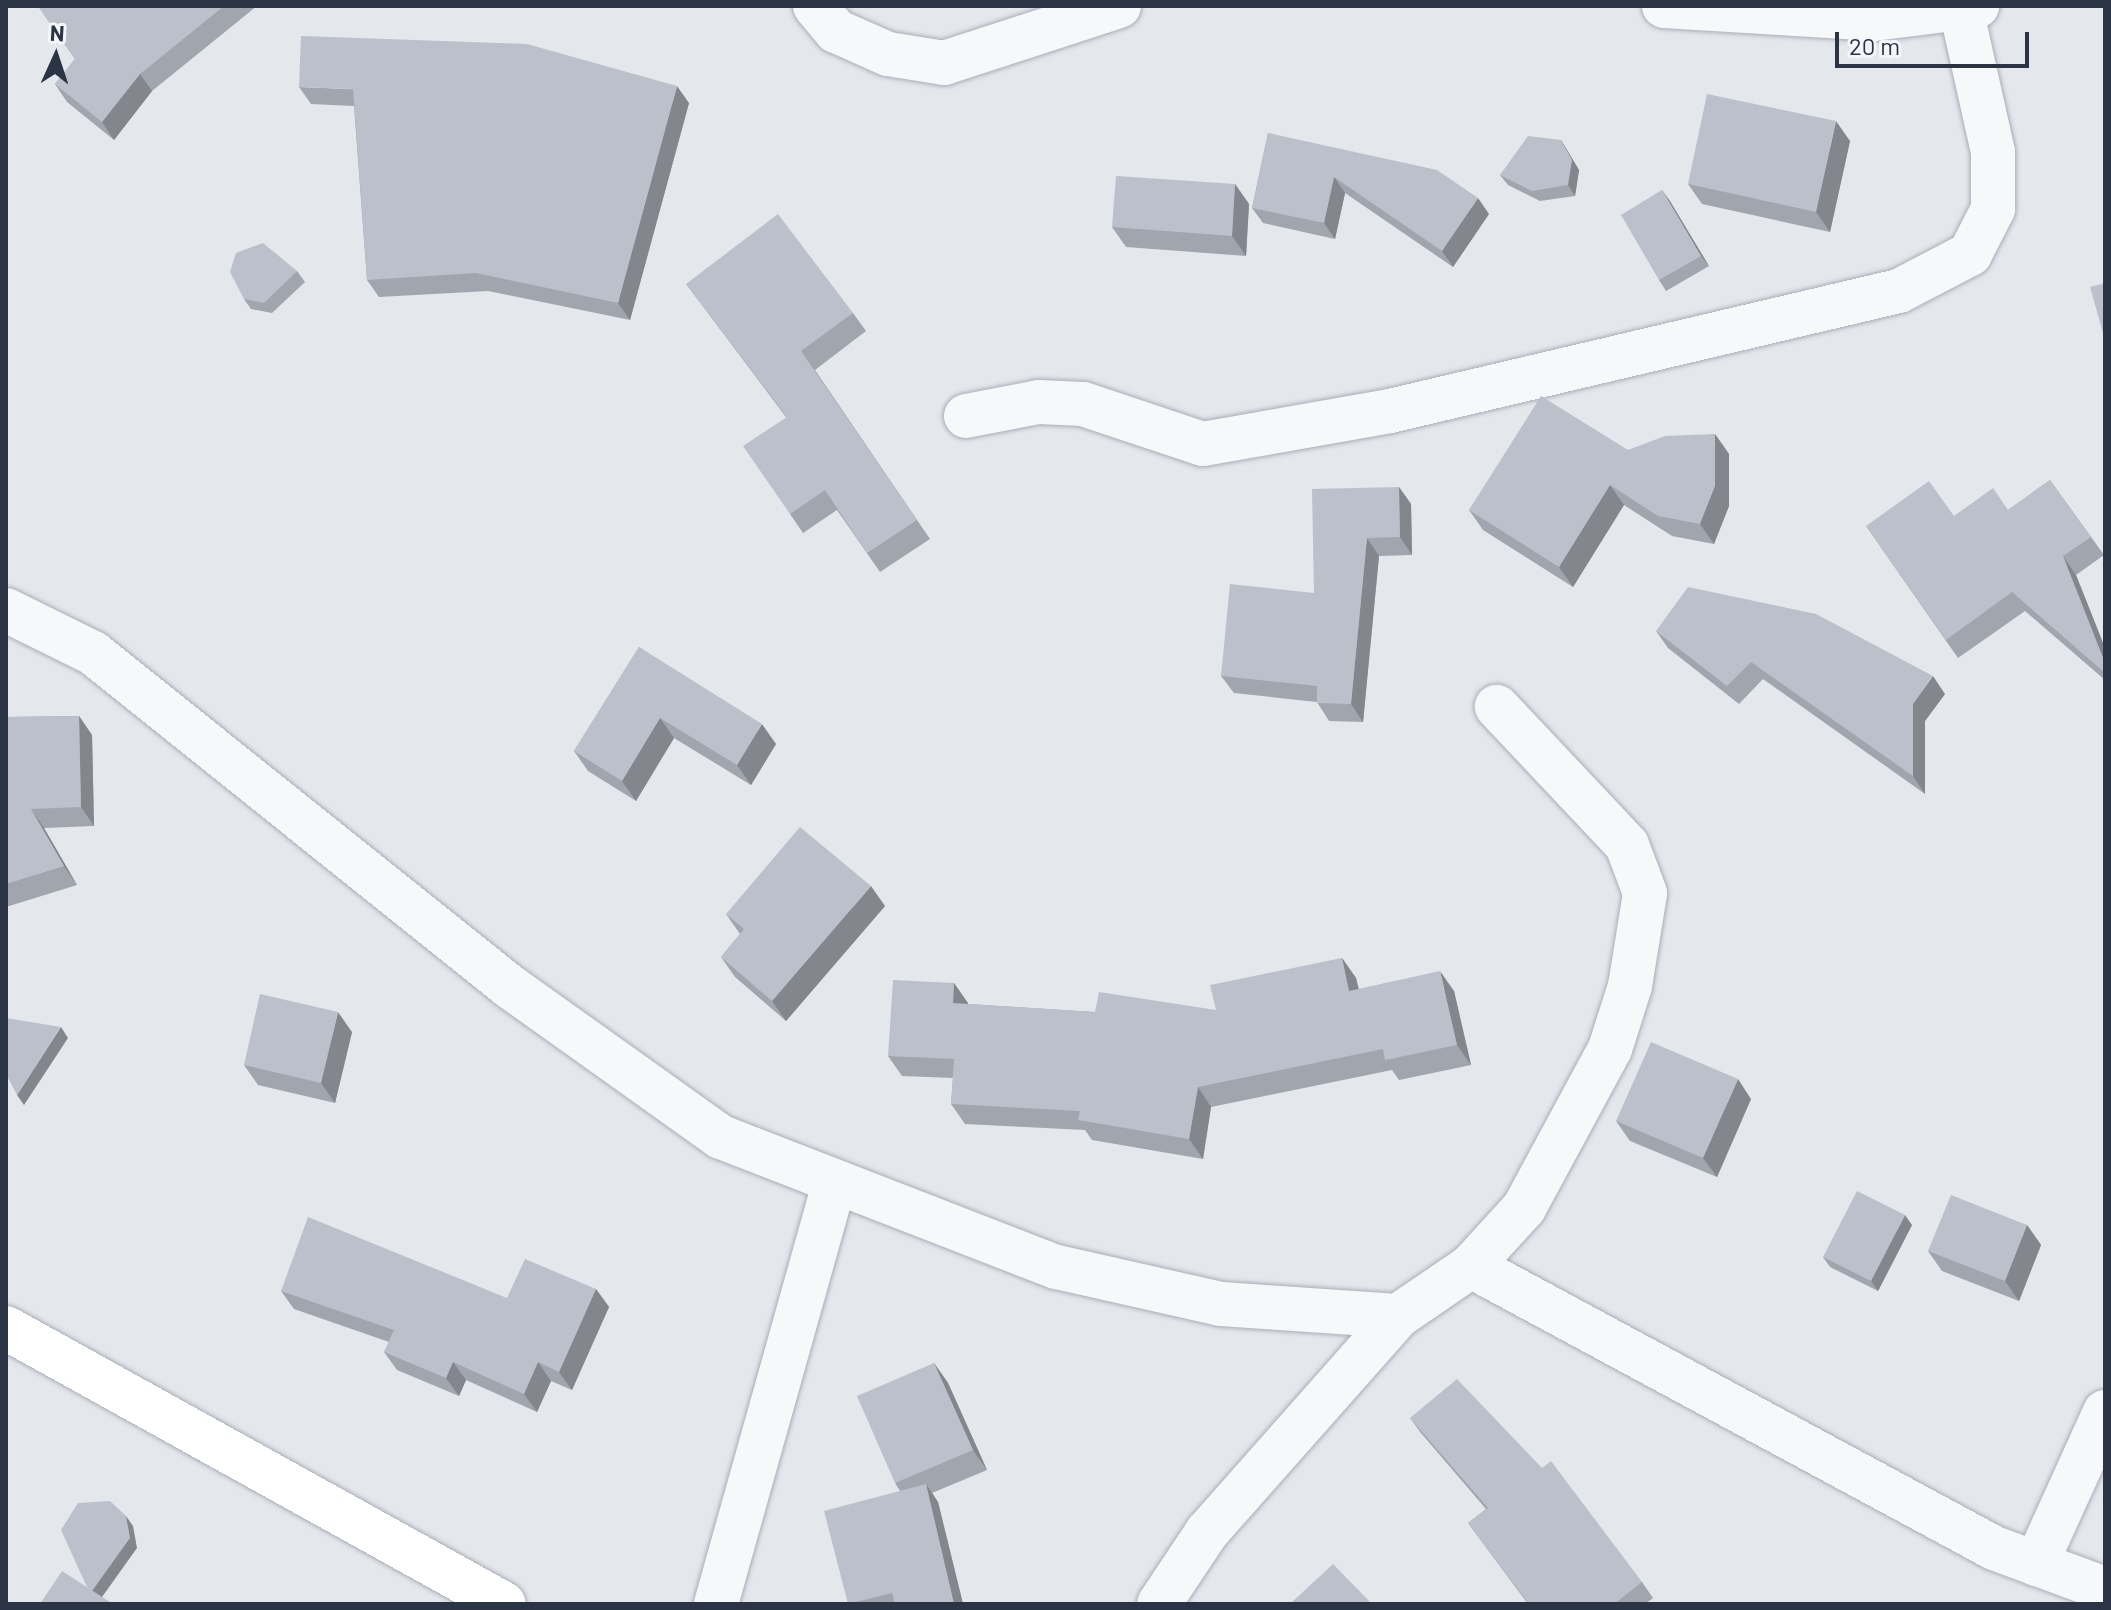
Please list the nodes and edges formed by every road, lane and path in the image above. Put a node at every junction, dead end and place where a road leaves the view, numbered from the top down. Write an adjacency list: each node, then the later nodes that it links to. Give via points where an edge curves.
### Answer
1 (815, 6): 2 (street, via 836,31 888,54 944,63)
2 (1119, 6)
3 (1664, 6): 4 (street, via 1874,19)
4 (1970, 10): 5 (street, via 1993,152 1993,209 1970,254 1899,291 1390,411 1203,444 1083,404 1039,402)
5 (966, 416)
6 (6, 610): 8 (street, via 93,653 509,986 721,1137)
7 (1497, 707): 9 (street, via 1627,845 1645,893 1630,986 1610,1049 1524,1208)
8 (834, 1184): 10 (street, via 1057,1267 1221,1304); 16 (street)
9 (1471, 1266): 10 (street); 13 (street, via 1994,1548)
10 (1398, 1316): 17 (street, via 1207,1532)
11 (6, 1328): 15 (street)
12 (2105, 1412): 13 (street)
13 (2036, 1564): 14 (street)
14 (2105, 1589)
15 (504, 1604)
16 (716, 1604)
17 (1159, 1604)

